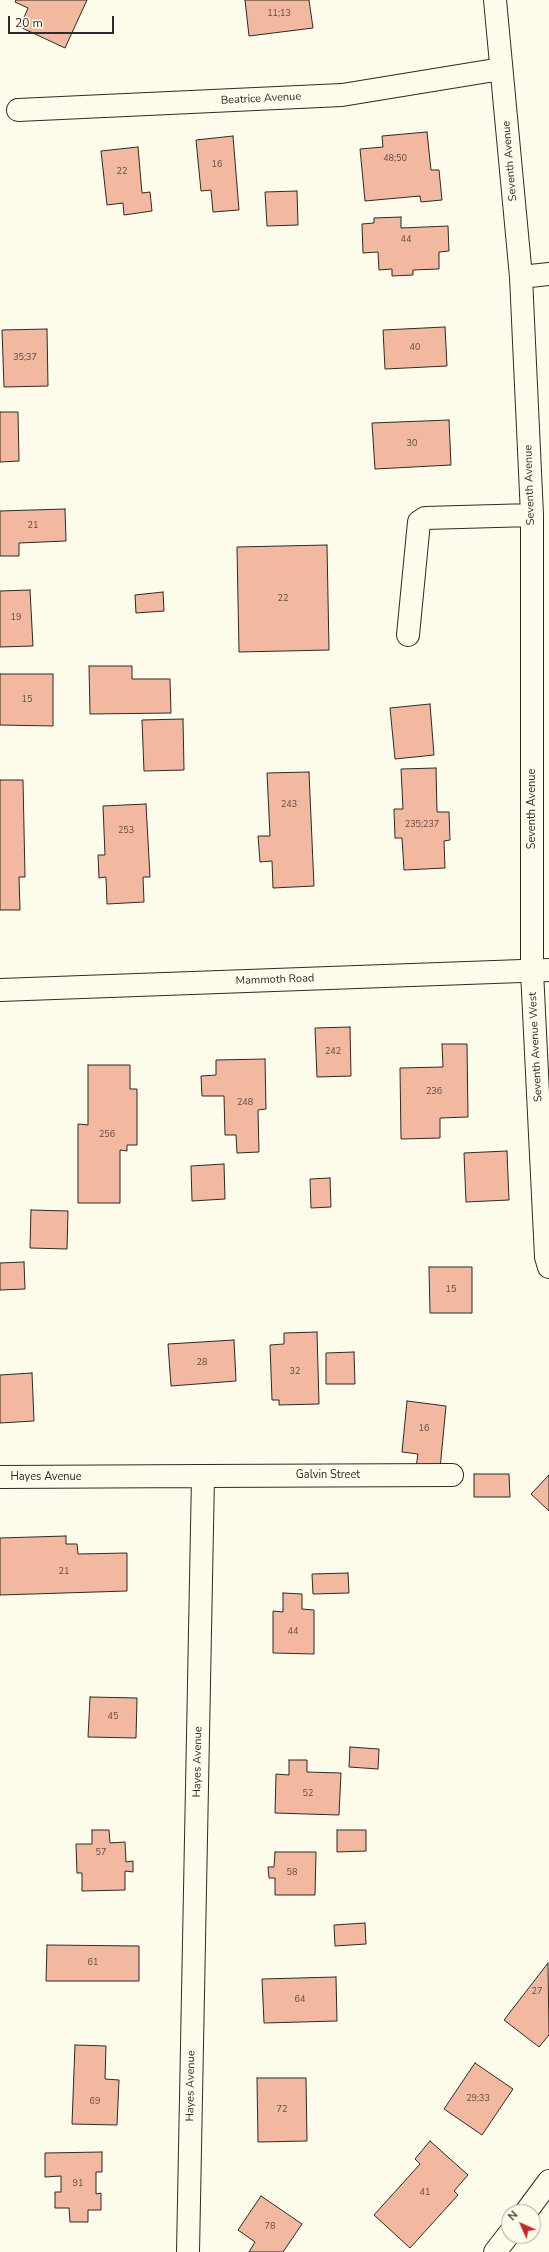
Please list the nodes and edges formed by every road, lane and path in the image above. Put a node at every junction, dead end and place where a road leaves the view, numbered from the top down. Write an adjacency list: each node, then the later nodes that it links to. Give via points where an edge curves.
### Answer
1 (495, 0): 2 (street, Seventh Avenue)
2 (501, 69): 3 (street, Beatrice Avenue, via 342,95); 5 (street, Seventh Avenue)
3 (18, 110)
4 (549, 274): 5 (street)
5 (521, 277): 6 (street, Seventh Avenue)
6 (532, 515): 7 (street, via 425,518 419,522); 8 (street, Seventh Avenue)
7 (408, 634)
8 (541, 970): 9 (street, Mammoth Road); 10 (street, Seventh Avenue West, via 546,1257)
9 (0, 990)
10 (549, 1267)
11 (452, 1475): 12 (street, Galvin Street)
12 (203, 1476): 13 (street, Hayes Avenue); 17 (street, Hayes Avenue)
13 (0, 1477)
14 (549, 2182): 15 (street)
15 (532, 2204)
16 (501, 2244): 18 (street)
17 (188, 2252)
18 (495, 2252)

